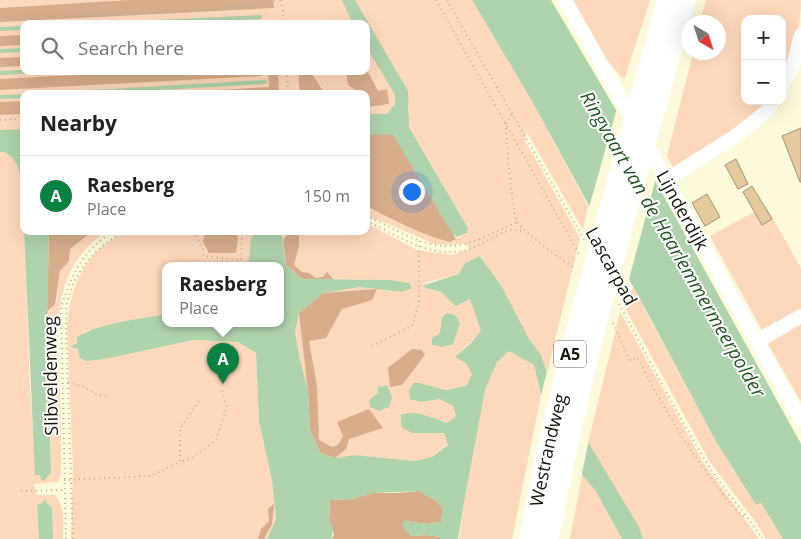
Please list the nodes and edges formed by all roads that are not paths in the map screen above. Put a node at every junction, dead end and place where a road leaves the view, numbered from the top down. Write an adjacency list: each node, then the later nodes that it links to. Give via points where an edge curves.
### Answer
1 (564, 0): 7 (street, Lijnderdijk)
2 (666, 0): 11 (highway, Westrandweg / A5, via 572,345)
3 (686, 0): 12 (highway, Westrandweg / A5, via 580,389)
4 (801, 36): 5 (street)
5 (786, 79)
6 (771, 105): 7 (street, via 734,137)
7 (666, 180): 9 (street, Lijnderdijk)
8 (801, 316): 9 (street)
9 (756, 341): 10 (street, Lijnderdijk)
10 (801, 420)
11 (530, 530)
12 (549, 539)

